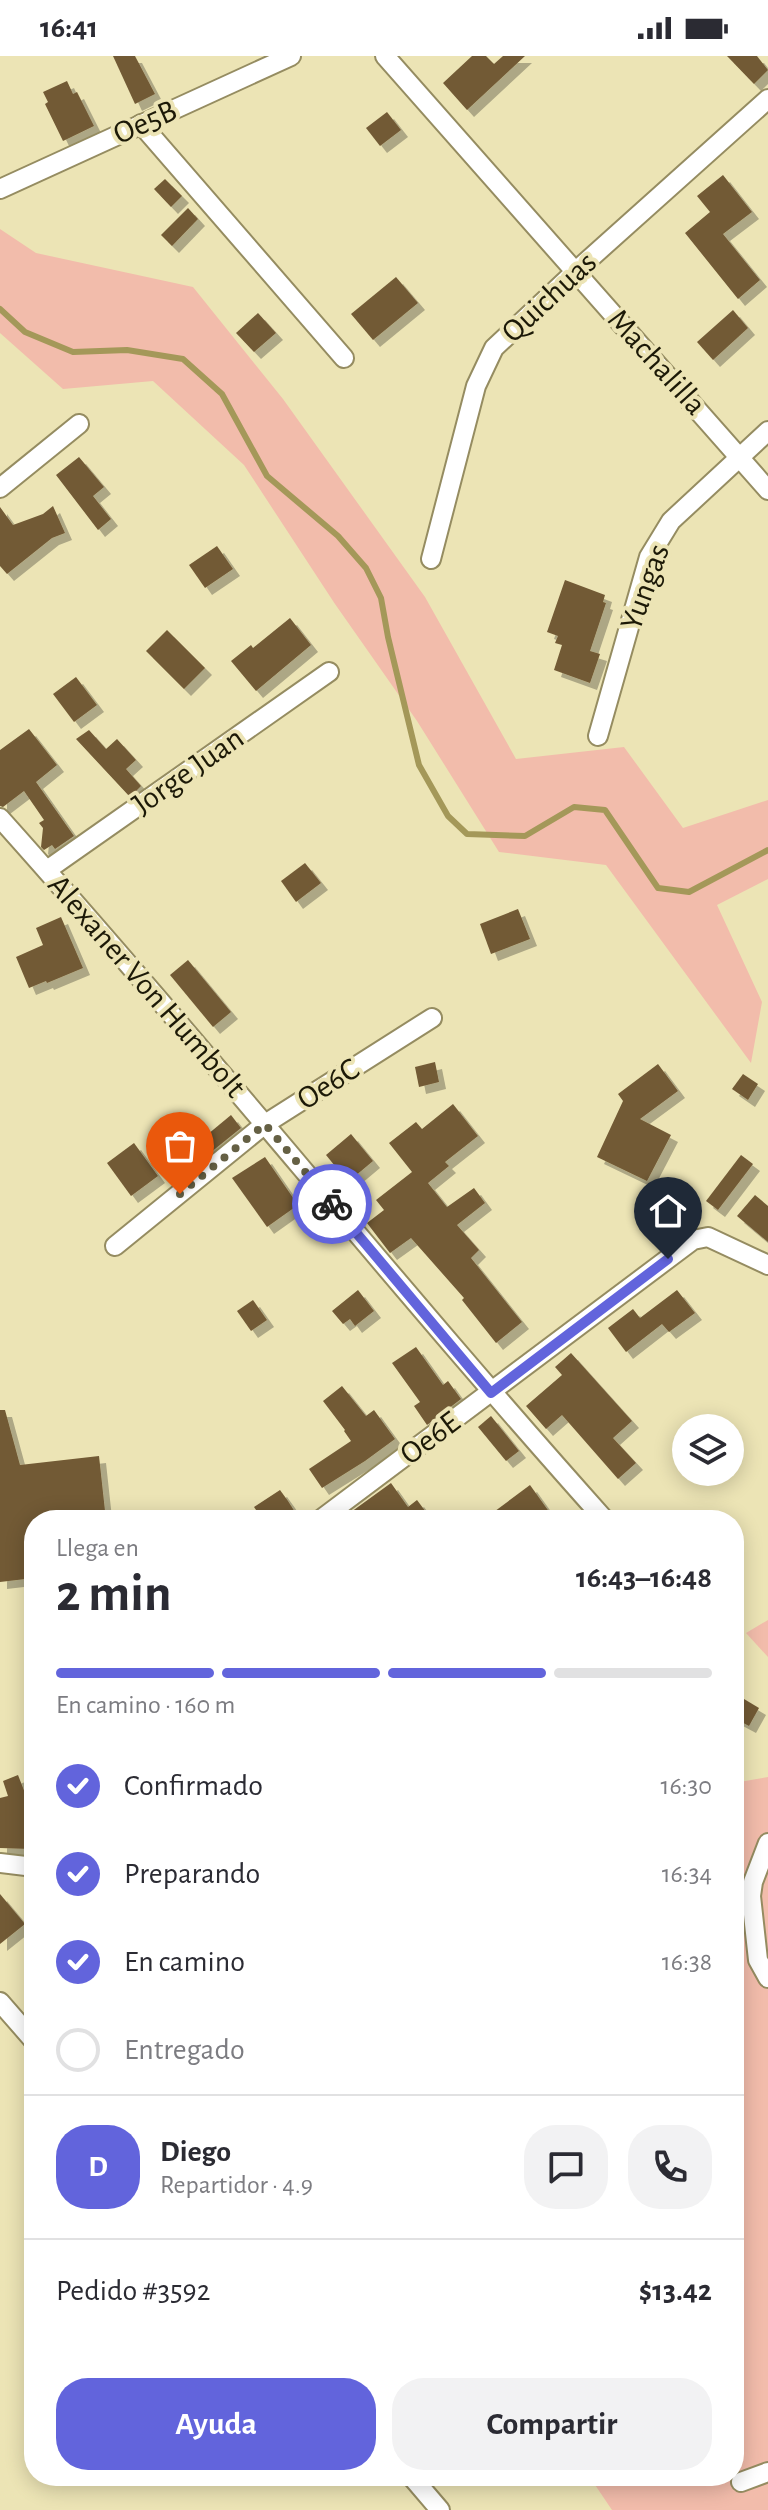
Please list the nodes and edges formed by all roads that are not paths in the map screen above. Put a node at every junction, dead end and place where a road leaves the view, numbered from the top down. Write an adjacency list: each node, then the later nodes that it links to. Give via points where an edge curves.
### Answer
1 (291, 56): 4 (street, Oe5B)
2 (385, 56): 6 (street, Machalilla)
3 (768, 99): 6 (street, Quichuas)
4 (141, 124): 5 (street, Oe5B); 7 (street)
5 (0, 189)
6 (576, 271): 10 (street, Machalilla); 13 (street, Quichuas, via 494,348 476,386)
7 (344, 358)
8 (79, 424): 11 (street)
9 (768, 431): 10 (street, Yungas)
10 (739, 455): 12 (street, Machalilla); 15 (street, Yungas, via 671,521 649,557)
11 (0, 488)
12 (768, 490)
13 (431, 559)
14 (329, 672): 17 (street, Jorge Juan)
15 (598, 736)
16 (0, 818): 17 (street, Alexaner Von Humbolt)
17 (47, 870): 19 (street, Alexaner Von Humbolt)
18 (432, 1018): 19 (street, Oe6C)
19 (265, 1124): 20 (street, Oe6C); 22 (street, Alexaner Von Humbolt)
20 (115, 1246)
21 (768, 1265): 22 (street, Oe6E, via 708,1237 693,1240)
22 (491, 1393): 23 (street, Oe6E); 24 (street, Alexaner Von Humbolt)
23 (333, 1510)
24 (596, 1510)
25 (768, 1843): 28 (street, via 753,1882)
26 (0, 1863): 27 (street)
27 (24, 1866)
28 (759, 1895): 29 (street, via 758,1960)
29 (768, 1978)
30 (0, 2002): 31 (street)
31 (24, 2030)
32 (768, 2472): 33 (street)
33 (744, 2481)
34 (420, 2486): 35 (street)
35 (440, 2510)

